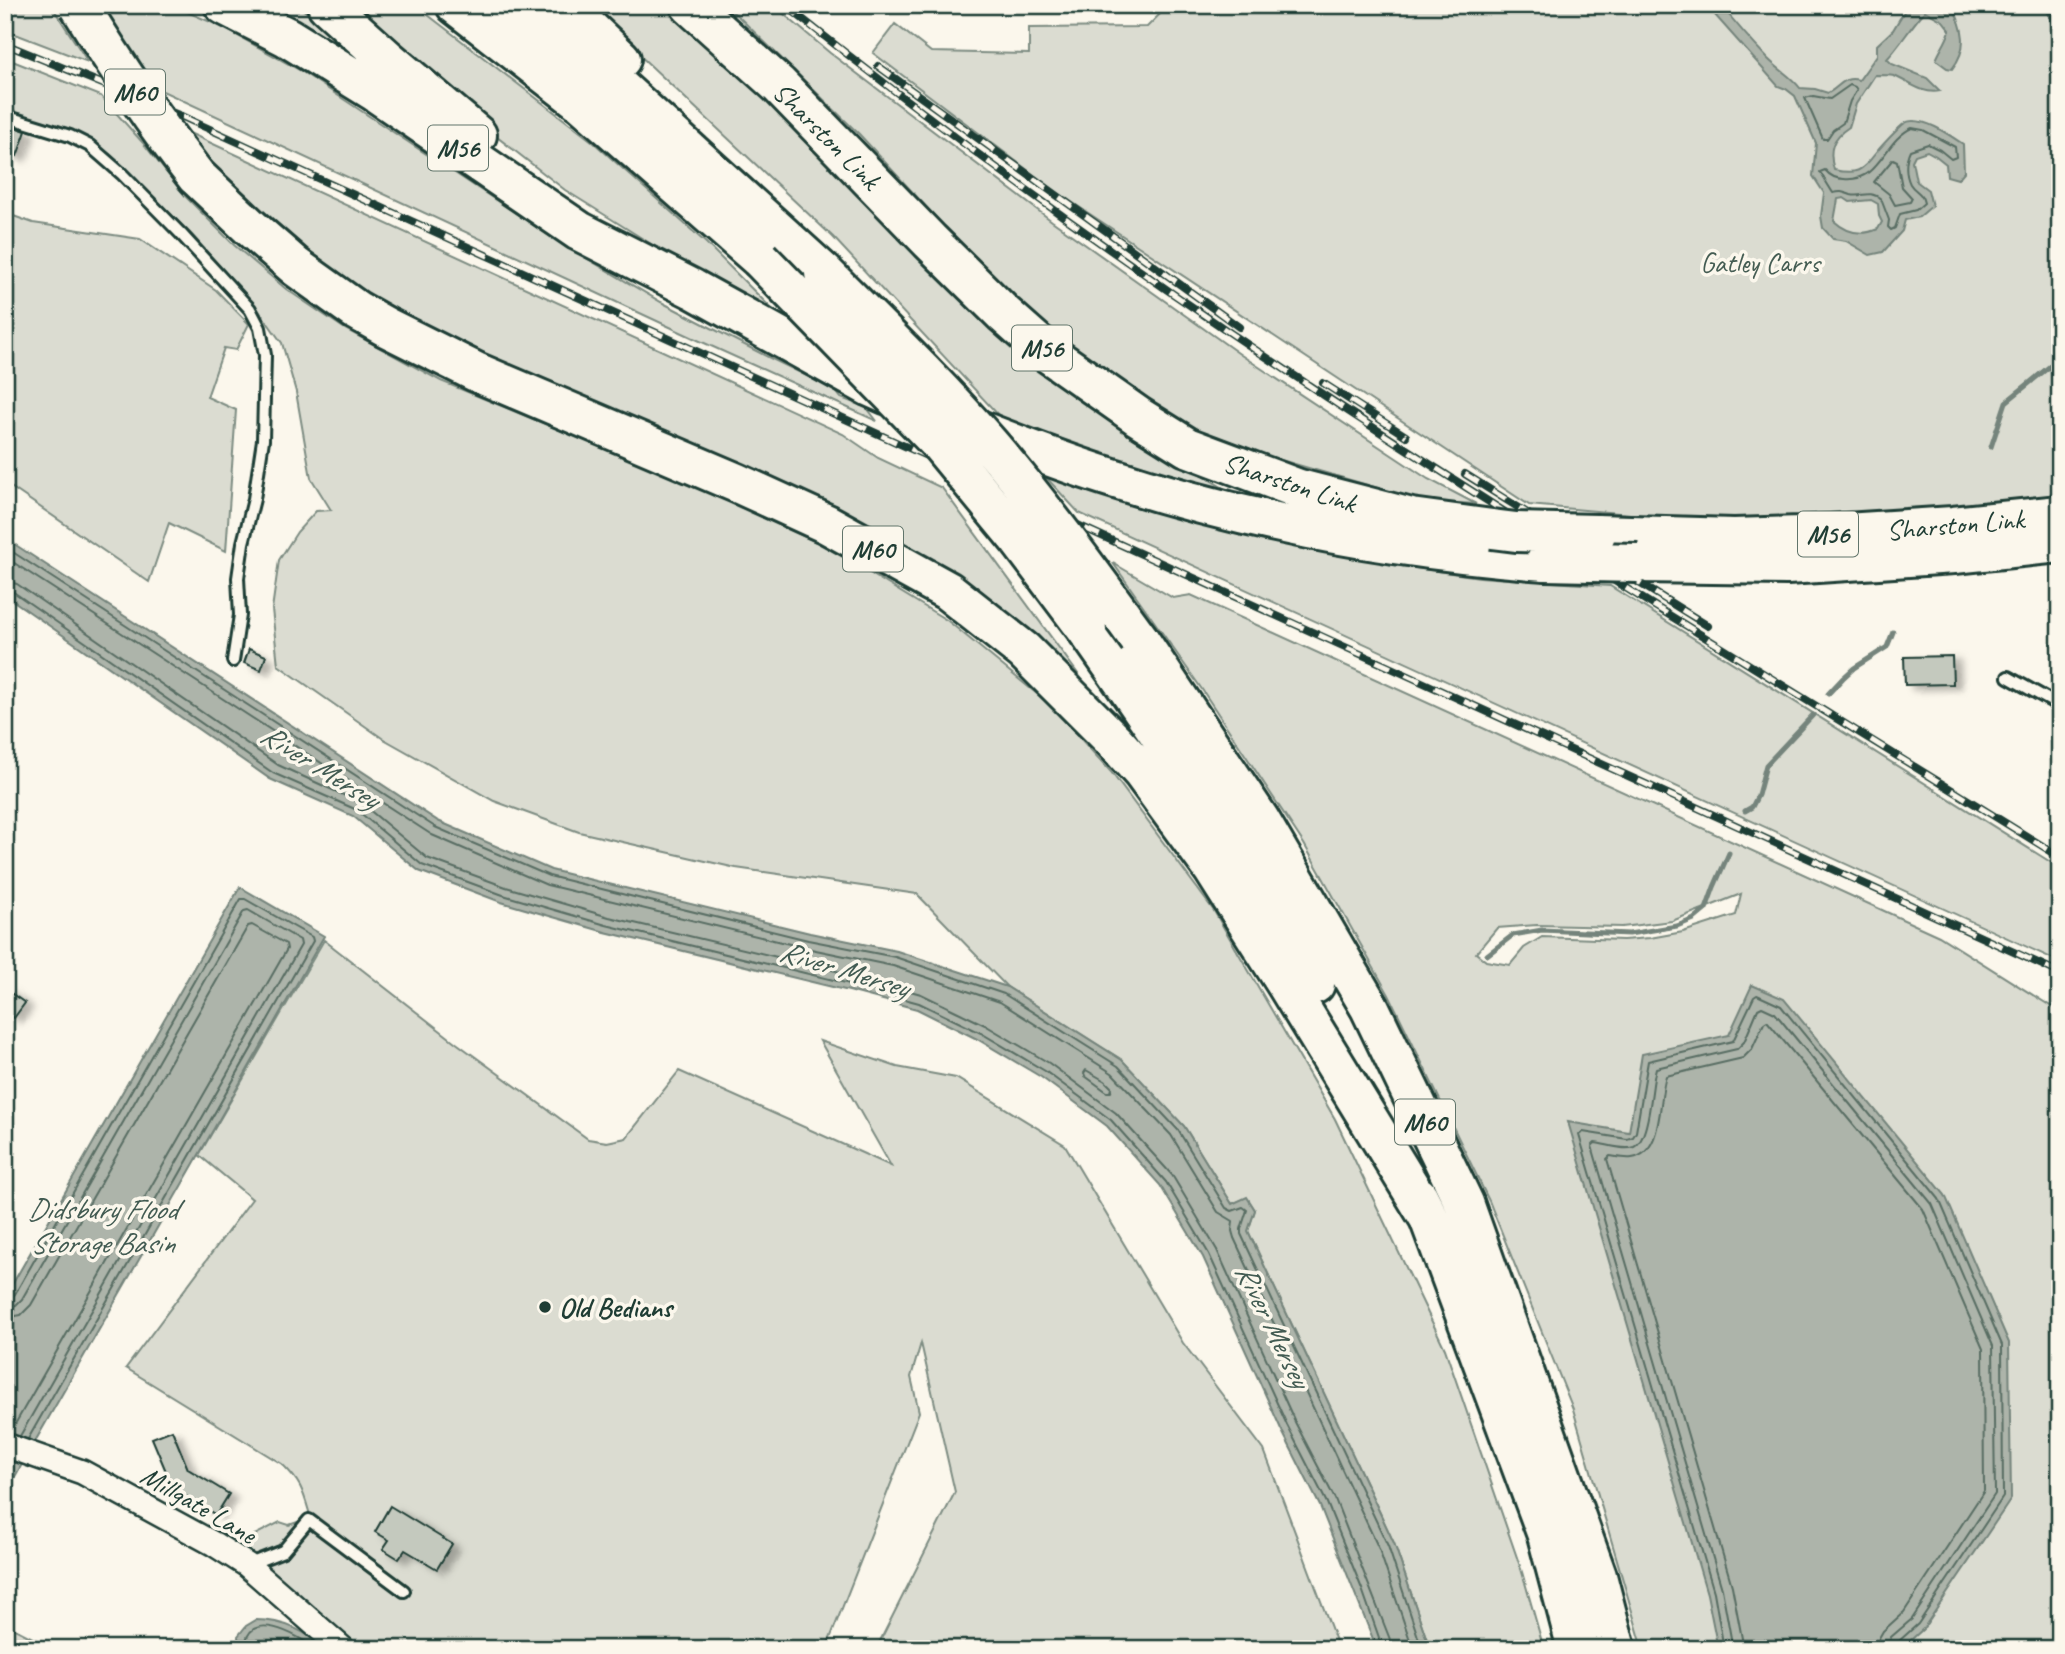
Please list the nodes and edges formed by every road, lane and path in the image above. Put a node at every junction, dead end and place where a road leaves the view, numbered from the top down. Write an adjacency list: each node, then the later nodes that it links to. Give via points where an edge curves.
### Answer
1 (79, 5): 16 (highway, M60, bridge, via 196,176 296,267 356,310 476,372 827,524 948,591 1024,651 1142,772 1213,869)
2 (224, 5): 10 (highway, M56, via 287,37 374,91 579,231)
3 (327, 5): 10 (highway, via 485,141)
4 (456, 5): 16 (highway, M60, bridge, via 581,102 760,259 940,444 1020,541 1160,733 1281,924 1335,1021)
5 (516, 5): 9 (highway, M60, via 607,76)
6 (564, 5): 9 (highway, M60, via 757,188)
7 (690, 5): 11 (highway, Sharston Link / M56, bridge, via 779,85 930,241 1048,353 1187,447 1299,489 1410,518 1516,532 1800,536)
8 (5, 116): 13 (lane, via 90,146 207,262 250,309 260,328 265,355 263,440 238,579 240,615)
9 (824, 273): 22 (highway, M60, bridge, via 989,444 1072,547 1260,820 1363,996 1458,1191 1597,1576)
10 (693, 289): 12 (highway, Sharston Link / M56, bridge, via 870,387 1015,444 1193,502 1324,531 1434,550 1546,561 1638,563 1787,565)
11 (2060, 515)
12 (2060, 543)
13 (233, 661)
14 (2008, 677): 15 (lane)
15 (2060, 706)
16 (1429, 1218): 21 (highway, M60, via 1547,1535)
17 (5, 1444): 18 (street, Millgate Lane, via 82,1472)
18 (247, 1564): 19 (lane, via 283,1551 309,1520); 20 (street, Millgate Lane)
19 (404, 1591)
20 (343, 1649)
21 (1577, 1649)
22 (1616, 1649)

